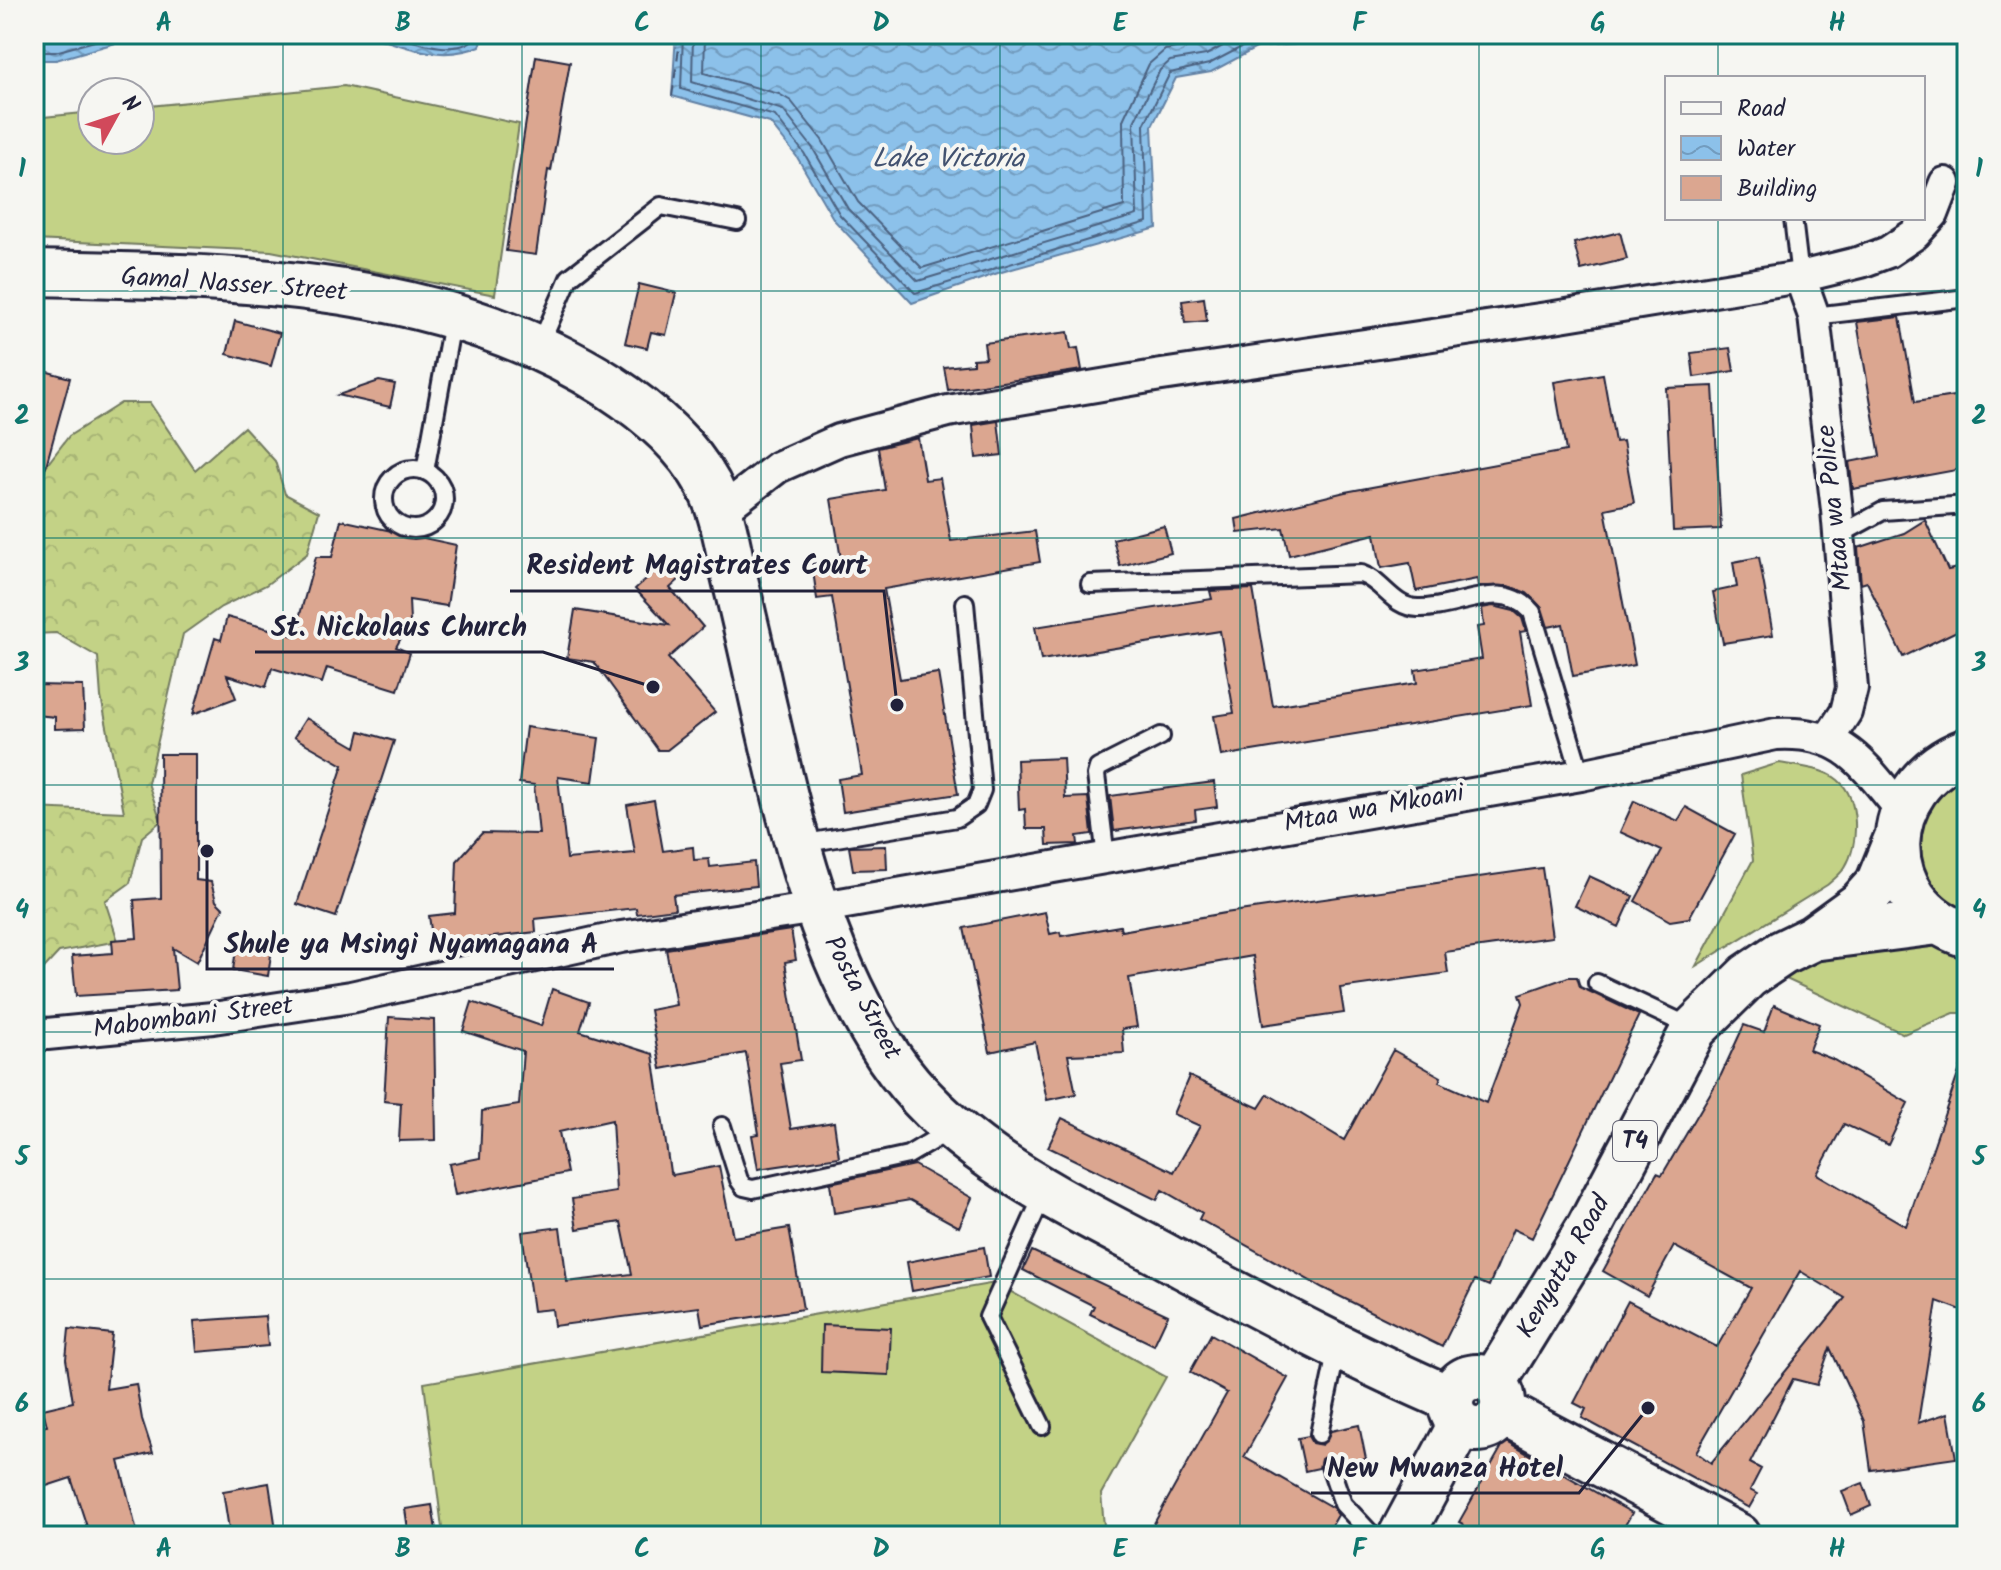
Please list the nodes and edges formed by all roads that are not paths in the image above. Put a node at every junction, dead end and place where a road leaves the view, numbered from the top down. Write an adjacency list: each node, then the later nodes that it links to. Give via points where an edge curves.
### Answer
1 (1945, 183): 5 (street, via 1933,214 1888,252)
2 (1793, 220): 5 (lane)
3 (737, 221): 9 (lane, via 661,206 569,278)
4 (34, 273): 7 (main road, Gamal Nasser Street, via 295,285 370,295)
5 (1800, 277): 8 (street, Mtaa wa Police); 13 (street, via 948,411 839,440 778,467)
6 (1967, 298): 8 (lane)
7 (453, 316): 9 (main road, Gamal Nasser Street); 11 (lane)
8 (1814, 316): 14 (street, Mtaa wa Police)
9 (539, 346): 10 (main road, Gamal Nasser Street, via 620,393)
10 (681, 448): 13 (main road, Posta Street, via 698,468)
11 (425, 471)
12 (1967, 505): 14 (lane, via 1883,511)
13 (720, 512): 22 (main road, Posta Street)
14 (1839, 535): 18 (street, Mtaa wa Police, via 1852,688 1846,712)
15 (1090, 584): 20 (lane, via 1361,574 1376,579 1393,600 1419,609 1497,594 1515,596 1532,612)
16 (965, 603): 22 (lane, via 982,790 976,805 957,818)
17 (1161, 736): 23 (lane, via 1098,768)
18 (1829, 738): 20 (street, Mtaa wa Mkoani, via 1776,734); 21 (street, via 1848,751)
19 (1967, 751): 21 (main road, Kenyatta Road, via 1943,760 1918,782)
20 (1581, 775): 23 (street, Mtaa wa Mkoani)
21 (1899, 826): 25 (main road, via 1900,867 1914,898); 26 (main road, Kenyatta Road / T4, via 1878,884)
22 (798, 844): 24 (main road, Posta Street)
23 (1106, 858): 24 (street, Mtaa wa Mkoani)
24 (817, 908): 29 (street, Mabombani Street, via 621,937 351,997 213,1018); 31 (main road, Posta Street, via 889,1057 929,1108)
25 (1959, 932): 26 (main road, Kenyatta Road / T4)
26 (1813, 938): 28 (main road, Kenyatta Road / T4, via 1748,976)
27 (1597, 983): 28 (lane)
28 (1694, 1029): 34 (main road, Kenyatta Road / T4)
29 (34, 1032)
30 (722, 1126): 31 (lane, via 739,1180 753,1189 908,1155)
31 (954, 1128): 32 (main road, Posta Street)
32 (1044, 1192): 33 (main road, Posta Street); 36 (lane, via 988,1317)
33 (1337, 1348): 35 (main road, Posta Street); 37 (lane)
34 (1498, 1397): 35 (main road, via 1487,1428 1478,1430); 41 (main road)
35 (1456, 1411): 40 (main road)
36 (1042, 1426)
37 (1319, 1434)
38 (1330, 1466): 39 (lane, via 1343,1504)
39 (1373, 1536)
40 (1401, 1536)
41 (1738, 1536)

